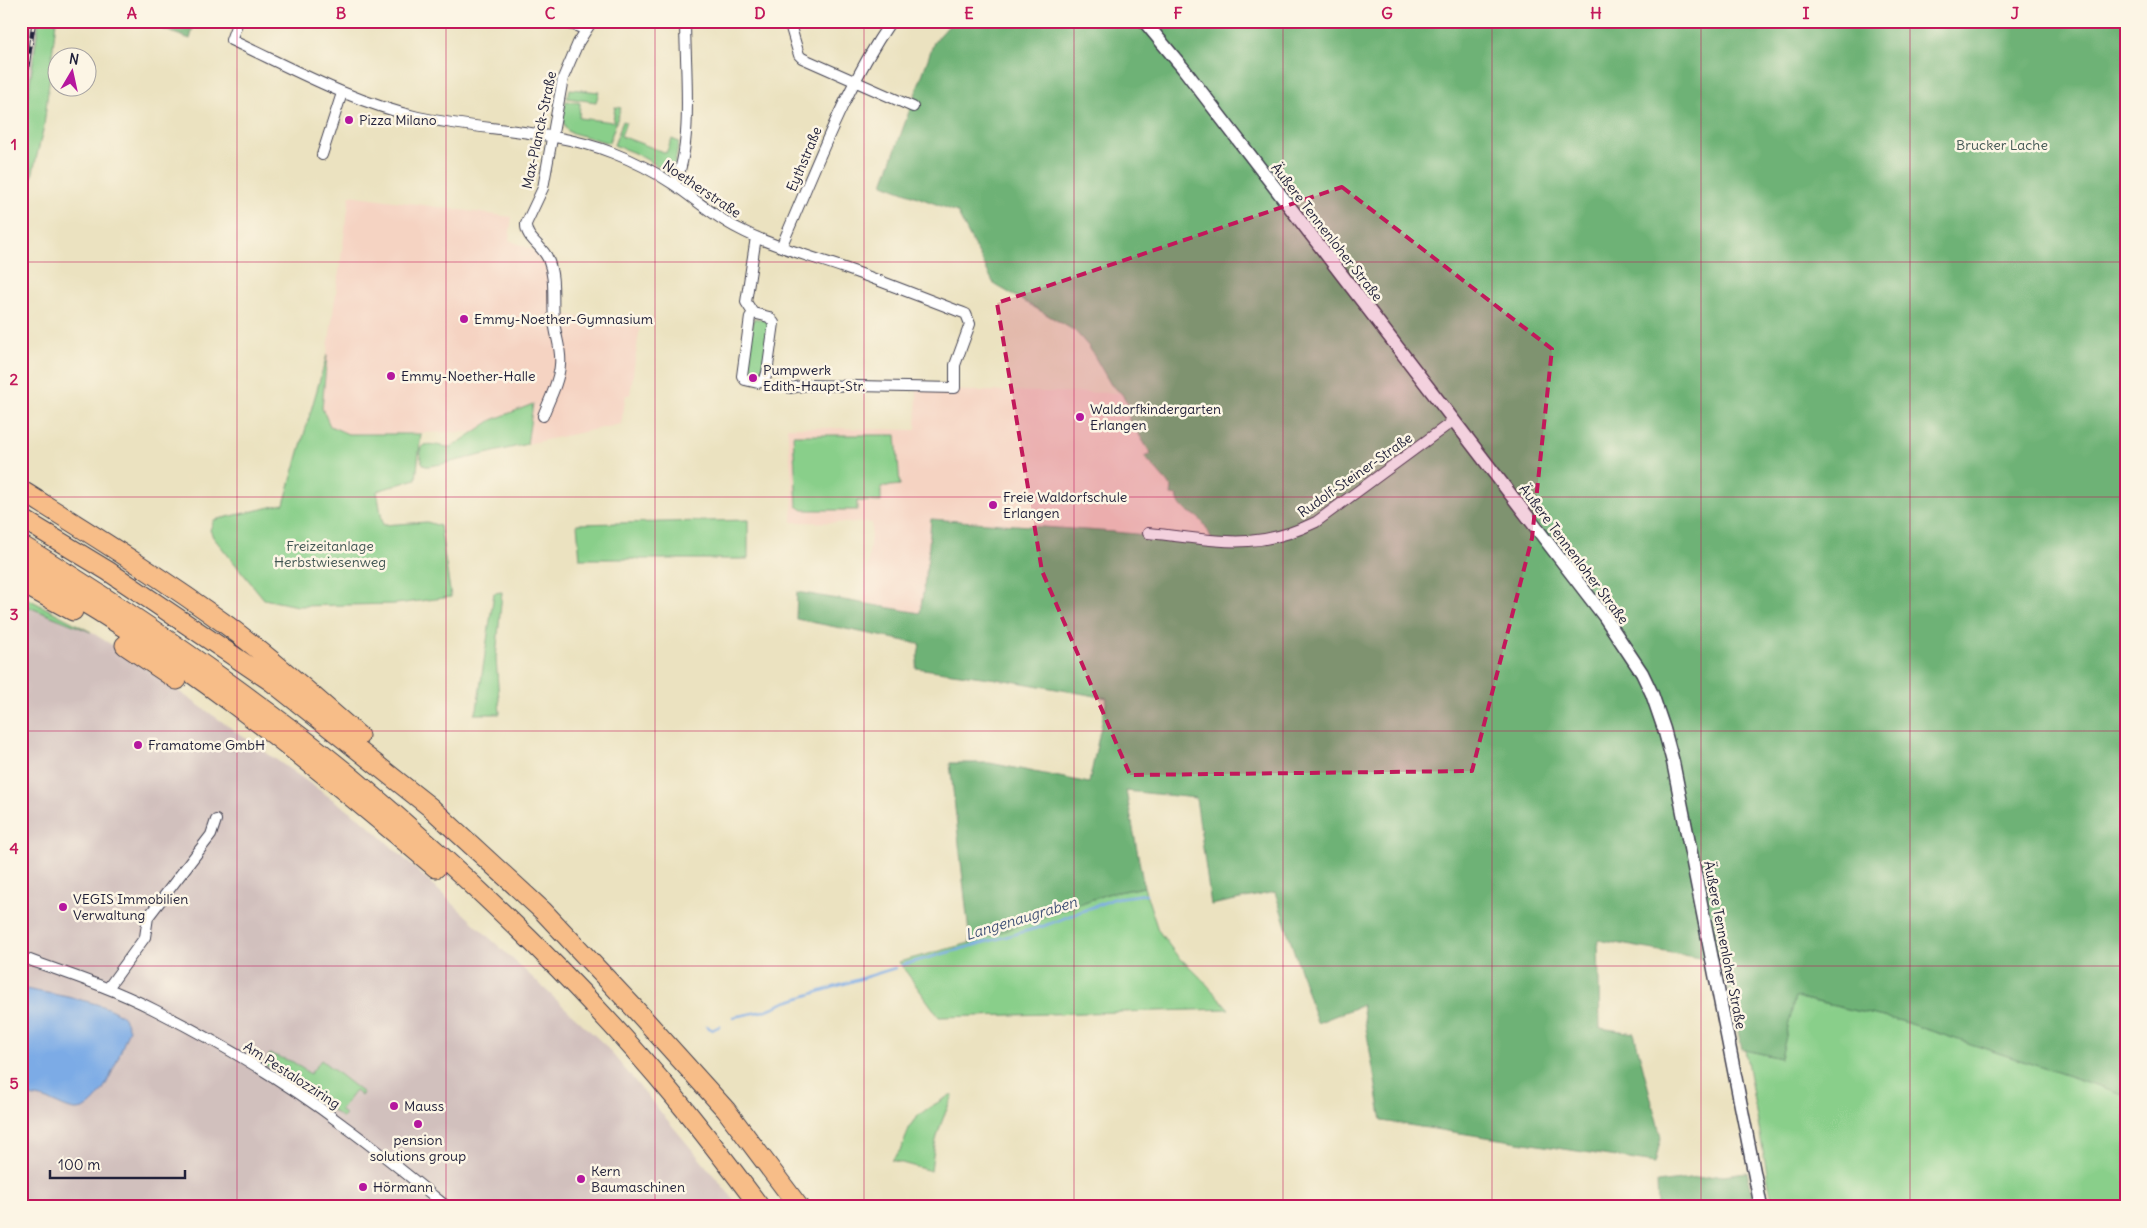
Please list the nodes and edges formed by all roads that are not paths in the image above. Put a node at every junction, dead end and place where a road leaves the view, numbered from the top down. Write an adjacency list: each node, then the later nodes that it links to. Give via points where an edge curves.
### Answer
1 (238, 21): 9 (street, Noetherstraße, via 232,40)
2 (550, 21): 7 (street)
3 (685, 21): 13 (street, via 686,129 683,164)
4 (790, 21): 8 (street, via 799,55)
5 (891, 21): 8 (street, Eythstraße)
6 (1144, 21): 19 (street, Äußere Tennenloher Straße)
7 (589, 26): 11 (street, Max-Planck-Straße, via 563,78)
8 (854, 82): 10 (street); 15 (street, Eythstraße)
9 (342, 93): 11 (street, Noetherstraße, via 419,117); 12 (street)
10 (913, 107)
11 (552, 137): 13 (street, Noetherstraße, via 613,153); 18 (street, Max-Planck-Straße, via 542,192 525,228 550,263 554,295 559,374)
12 (322, 155)
13 (674, 185): 14 (street, Noetherstraße, via 724,222)
14 (756, 237): 15 (street, Noetherstraße); 16 (street, via 746,302)
15 (781, 247): 17 (street, Noetherstraße, via 966,314 970,324 955,365 955,388 808,385)
16 (753, 313): 16 (street, via 742,376 758,383 765,379 767,373 774,323 769,317)
17 (790, 388)
18 (543, 416)
19 (1453, 421): 22 (street, Rudolf-Steiner-Straße, via 1316,522 1299,531 1246,543); 35 (street, Äußere Tennenloher Straße, via 1604,616 1652,694 1676,772)
20 (21, 490): 27 (highway, via 229,627 407,777)
21 (21, 518): 27 (highway, via 272,682)
22 (1148, 533)
23 (21, 545): 31 (highway, via 192,657 356,780 485,896)
24 (21, 566): 26 (highway, via 159,651)
25 (21, 583): 26 (highway, via 85,618)
26 (325, 776): 31 (highway, via 486,911 578,998)
27 (430, 807): 34 (highway, via 543,911 635,1009 726,1110)
28 (216, 820): 30 (street, via 211,835 148,917 145,938)
29 (21, 957): 30 (street, Am Pestalozziring)
30 (108, 988): 32 (street, Am Pestalozziring, via 208,1039 306,1098)
31 (599, 1012): 33 (highway, via 676,1098)
32 (448, 1207)
33 (760, 1207)
34 (799, 1207)
35 (1761, 1207)

